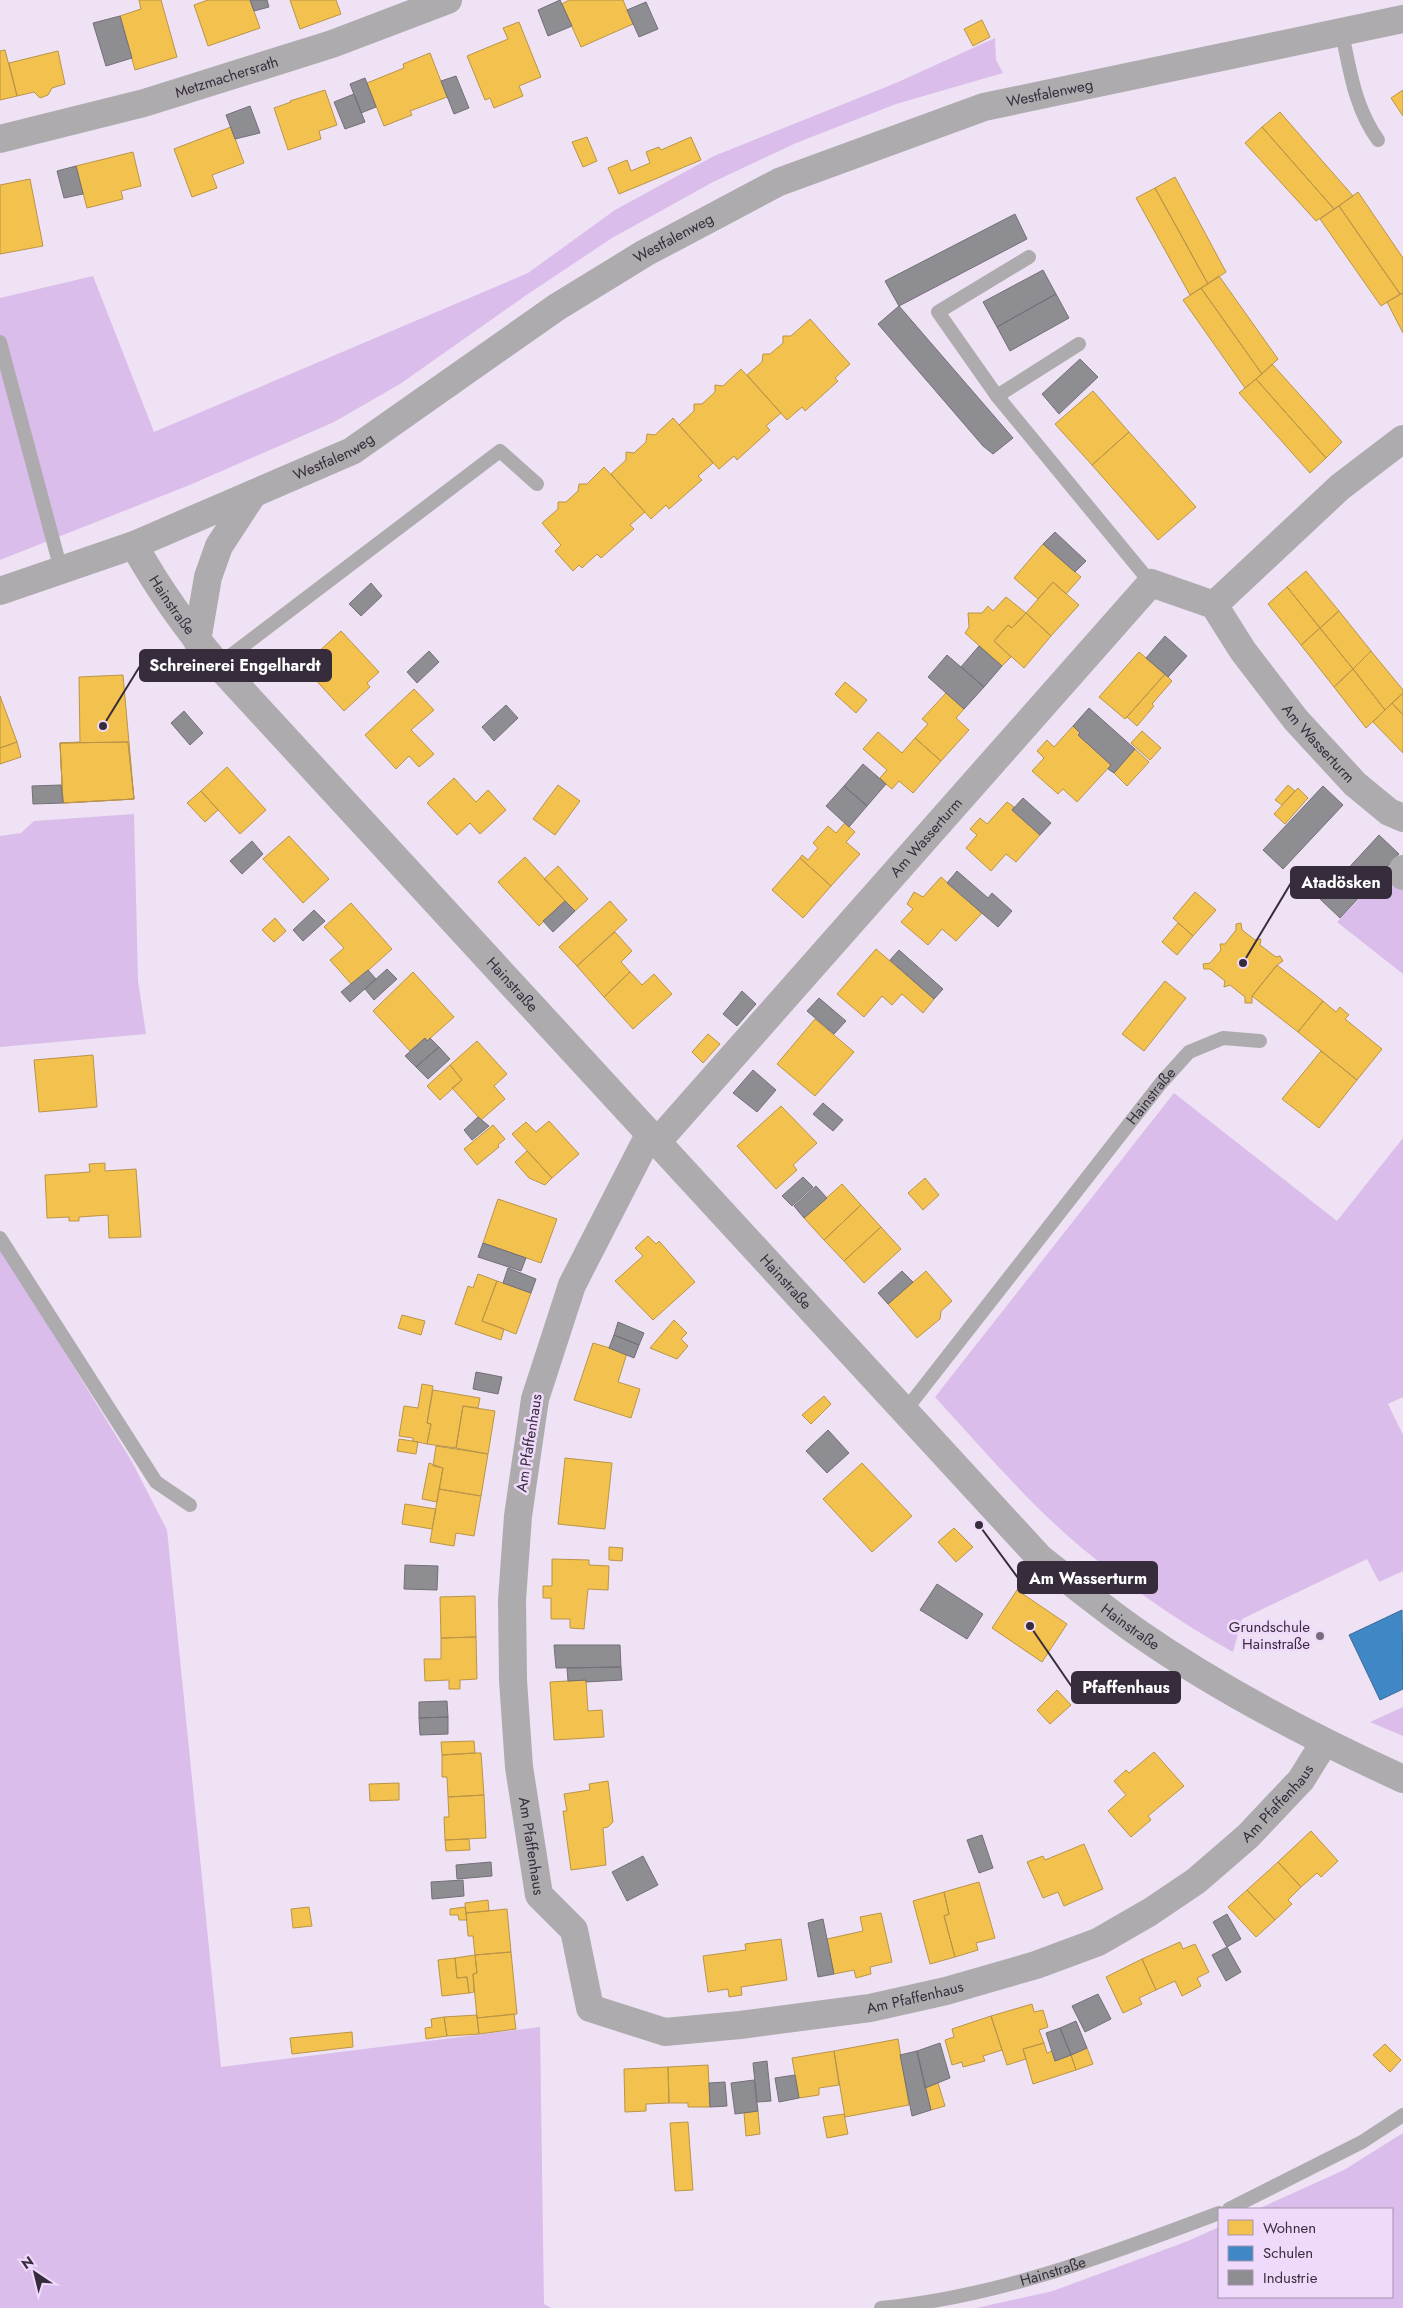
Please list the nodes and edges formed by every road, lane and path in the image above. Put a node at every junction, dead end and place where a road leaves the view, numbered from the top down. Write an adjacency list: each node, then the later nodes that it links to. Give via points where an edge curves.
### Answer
1 (448, 0): 4 (street, Metzmachersrath, via 332,44 154,100)
2 (1403, 19): 3 (street, Westfalenweg)
3 (1342, 34): 5 (lane, via 1356,97 1366,124); 12 (street, Westfalenweg, via 984,107 779,182 645,253 565,302 352,451)
4 (0, 139)
5 (1378, 140)
6 (1029, 257): 9 (lane, via 938,312)
7 (0, 342): 14 (lane)
8 (1079, 344): 9 (lane)
9 (997, 396): 15 (lane)
10 (1403, 439): 17 (street, via 1340,487)
11 (537, 484): 19 (lane, via 500,451)
12 (253, 494): 13 (street, Westfalenweg); 18 (street, via 220,546 208,577)
13 (134, 545): 14 (street, Westfalenweg); 18 (street, Hainstraße, via 157,586)
14 (61, 570): 16 (street, Westfalenweg)
15 (1152, 584): 17 (street); 24 (street, Am Wasserturm)
16 (0, 591)
17 (1214, 605): 20 (street, Am Wasserturm, via 1243,651 1296,720 1355,784 1389,812)
18 (197, 641): 19 (street, Hainstraße)
19 (218, 665): 24 (street, Hainstraße)
20 (1403, 818)
21 (1403, 870): 22 (street)
22 (1403, 876)
23 (1260, 1041): 26 (lane, Hainstraße, via 1223,1038 1189,1052 1161,1083)
24 (653, 1138): 26 (street, Hainstraße); 28 (street, Am Pfaffenhaus, via 572,1285 535,1398 518,1516 512,1600 519,1767 539,1895 574,1930 590,2008 665,2032 740,2025 870,2008 946,1991 1036,1965 1098,1942 1196,1882 1248,1836 1294,1787)
25 (0, 1238): 27 (lane, via 156,1482)
26 (904, 1412): 28 (street, Hainstraße, via 1040,1558 1137,1632 1235,1695)
27 (190, 1505)
28 (1324, 1742): 29 (street, Hainstraße)
29 (1403, 1779)
30 (1403, 2115): 31 (lane, via 1362,2142)
31 (1231, 2208)
32 (1218, 2213): 33 (lane, Hainstraße, via 1118,2251 1033,2278 918,2305)
33 (881, 2308)

